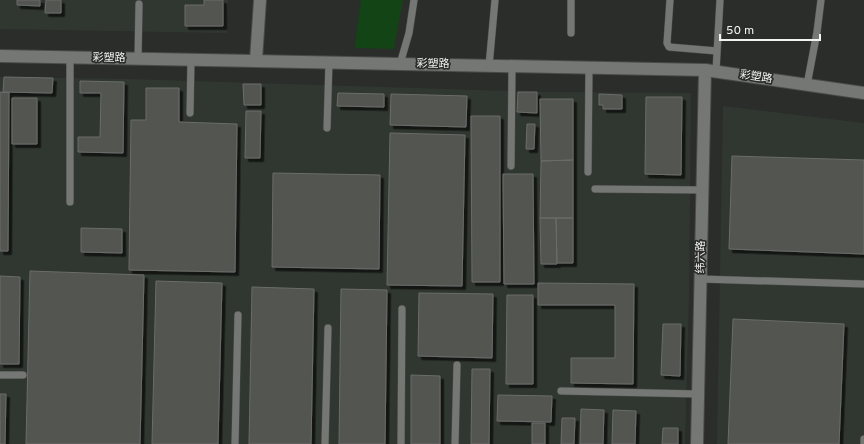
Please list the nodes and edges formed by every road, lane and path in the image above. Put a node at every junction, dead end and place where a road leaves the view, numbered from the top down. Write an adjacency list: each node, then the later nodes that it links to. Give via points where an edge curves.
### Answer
1 (260, 0): 15 (street)
2 (414, 0): 17 (lane, via 409,33)
3 (496, 0): 18 (lane)
4 (571, 0): 9 (lane)
5 (670, 0): 10 (lane, via 667,43 669,47)
6 (720, 0): 10 (lane)
7 (821, 0): 22 (lane)
8 (139, 4): 13 (lane)
9 (571, 32)
10 (717, 51): 21 (lane)
11 (0, 56): 12 (street, 彩塑路)
12 (70, 57): 13 (street, 彩塑路); 30 (lane)
13 (138, 58): 14 (street, 彩塑路)
14 (191, 59): 15 (street, 彩塑路); 24 (lane)
15 (256, 60): 16 (street, 彩塑路)
16 (329, 62): 17 (street, 彩塑路); 25 (lane)
17 (400, 64): 18 (street, 彩塑路)
18 (489, 66): 19 (street, 彩塑路)
19 (512, 66): 20 (street, 彩塑路); 26 (lane)
20 (589, 68): 21 (street, 彩塑路); 27 (lane)
21 (711, 71): 22 (street, 彩塑路); 29 (street, 纬六路)
22 (807, 85): 23 (street, 彩塑路)
23 (864, 93)
24 (190, 113)
25 (327, 128)
26 (511, 166)
27 (588, 172)
28 (595, 189): 29 (lane)
29 (703, 190): 31 (street, 纬六路)
30 (70, 202)
31 (701, 279): 32 (lane); 40 (street, 纬六路)
32 (864, 284)
33 (402, 309): 44 (lane)
34 (238, 315): 42 (lane)
35 (328, 328): 43 (lane)
36 (457, 365): 45 (lane)
37 (0, 375): 38 (lane)
38 (23, 375)
39 (561, 391): 40 (lane)
40 (698, 394): 46 (street, 纬六路)
41 (864, 439): 47 (lane)
42 (235, 444)
43 (325, 444)
44 (401, 444)
45 (455, 444)
46 (697, 444)
47 (864, 444)

